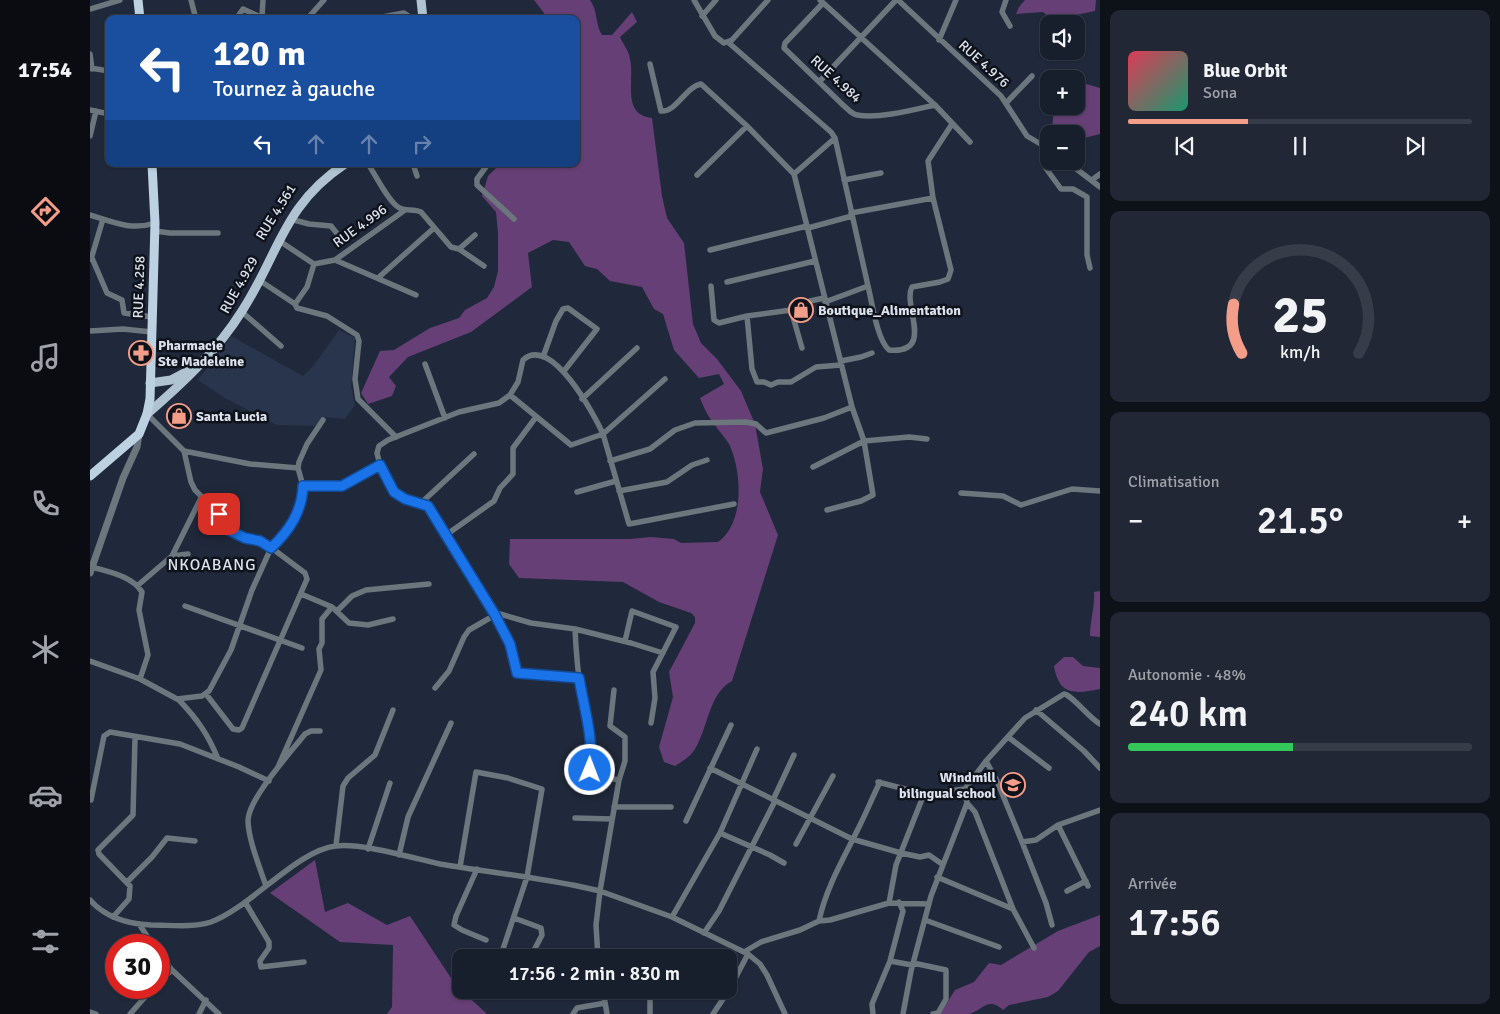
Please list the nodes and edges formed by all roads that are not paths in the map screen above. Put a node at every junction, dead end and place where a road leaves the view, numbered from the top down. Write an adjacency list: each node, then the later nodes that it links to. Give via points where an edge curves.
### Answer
1 (120, 0): 15 (street)
2 (138, 0): 16 (highway)
3 (191, 0): 17 (street)
4 (264, 0): 20 (street)
5 (324, 0): 21 (street)
6 (421, 0): 24 (main road)
7 (427, 0): 25 (main road)
8 (694, 0): 26 (street)
9 (716, 0): 26 (street)
10 (768, 0): 30 (street)
11 (897, 0): 28 (street); 29 (street, RUE 4.976)
12 (956, 0): 29 (street)
13 (1006, 0): 27 (street, via 1002,12)
14 (822, 1): 28 (street, RUE 4.984); 36 (street, RUE 4.984, via 784,46)
15 (90, 9)
16 (140, 15)
17 (195, 15)
18 (239, 15): 19 (street, via 243,9)
19 (257, 15)
20 (264, 15)
21 (311, 15)
22 (393, 15): 23 (street)
23 (407, 15)
24 (423, 15)
25 (428, 15)
26 (702, 16): 30 (street, via 720,41)
27 (1010, 26)
28 (862, 38): 36 (street); 38 (street, RUE 4.984)
29 (939, 40): 37 (street, RUE 4.976)
30 (729, 43): 43 (street)
31 (90, 54): 33 (street)
32 (650, 64): 41 (street, via 662,112 693,86 701,84)
33 (91, 69): 34 (street)
34 (105, 71)
35 (1032, 76): 37 (street)
36 (819, 82): 38 (street, RUE 4.984, via 857,115 900,113)
37 (1007, 102): 45 (street, RUE 4.976, via 1027,136)
38 (935, 105): 40 (street)
39 (93, 110): 42 (street)
40 (952, 124): 44 (street); 62 (street, via 928,161)
41 (747, 126): 55 (street); 58 (street)
42 (90, 136)
43 (835, 138): 55 (street); 59 (street)
44 (970, 142)
45 (1040, 144)
46 (152, 167): 69 (highway, RUE 4.258)
47 (331, 167): 107 (main road, RUE 4.561, via 294,204 248,294 218,338 186,374)
48 (341, 167): 68 (main road, RUE 4.929, via 315,187)
49 (370, 167): 63 (street, via 394,204)
50 (413, 167): 57 (street)
51 (485, 167): 67 (street, via 476,178 477,185)
52 (1047, 170): 83 (street, via 1061,188 1073,189 1087,197)
53 (1078, 170): 60 (street)
54 (881, 173): 59 (street)
55 (794, 174): 70 (street)
56 (1100, 174): 60 (street)
57 (417, 176)
58 (698, 176)
59 (844, 180): 64 (street)
60 (1092, 180): 61 (street)
61 (1100, 187)
62 (933, 198): 64 (street); 88 (street, via 951,270 948,279 914,285 910,290 916,331 906,347 889,350 883,344)
63 (405, 210): 71 (street, via 418,210); 79 (street, RUE 4.996)
64 (851, 214): 70 (street); 88 (street)
65 (90, 215): 66 (street)
66 (103, 218): 69 (street, via 129,227); 78 (street)
67 (514, 218)
68 (290, 219): 74 (street, via 331,226); 75 (main road, RUE 4.929)
69 (155, 227): 72 (street, via 170,233); 95 (highway, RUE 4.258)
70 (808, 227): 77 (street); 80 (street)
71 (434, 228): 76 (street, via 451,247); 84 (street)
72 (218, 233)
73 (474, 235): 76 (street)
74 (338, 236)
75 (278, 240): 81 (street); 85 (main road, RUE 4.929)
76 (459, 249): 82 (street)
77 (710, 250)
78 (91, 258): 95 (street, via 107,293 122,300 124,313)
79 (334, 260): 81 (street, RUE 4.996); 84 (street)
80 (815, 261): 86 (street); 90 (street)
81 (314, 264): 91 (street, via 307,286)
82 (484, 266)
83 (1090, 268)
84 (378, 278): 89 (street)
85 (259, 280): 91 (street); 93 (main road, RUE 4.929)
86 (727, 282)
87 (711, 286): 94 (street, via 714,320 719,323)
88 (868, 286): 90 (street)
89 (416, 295)
90 (825, 300): 92 (street, via 810,301); 103 (street)
91 (295, 304): 117 (street, via 303,311 327,316 357,335 355,389 358,399)
92 (791, 310): 94 (street); 100 (street)
93 (242, 312): 98 (street); 111 (main road, RUE 4.929, via 193,374)
94 (748, 316): 103 (street, via 752,369 757,382 771,386 778,382 791,382 816,367)
95 (152, 317): 97 (highway, RUE 4.258)
96 (90, 331): 97 (street, via 123,329)
97 (152, 332): 107 (highway, RUE 4.258)
98 (281, 346)
99 (637, 348): 109 (street)
100 (802, 348)
101 (872, 353): 103 (street)
102 (543, 357): 105 (street); 105 (street, via 556,322 563,309 568,308 597,330); 108 (street, via 531,355 523,360 518,382)
103 (841, 363): 110 (street)
104 (424, 364): 113 (street)
105 (564, 371): 109 (street)
106 (666, 379): 116 (street)
107 (150, 382): 111 (highway, RUE 4.258)
108 (510, 395): 112 (street); 113 (street, via 499,404)
109 (582, 399): 116 (street)
110 (852, 407): 119 (street); 123 (street, via 766,433 756,424 746,422 695,423 675,430 650,449)
111 (148, 414): 115 (highway, RUE 4.258); 120 (street)
112 (536, 417): 116 (street, via 569,445); 138 (street, via 513,448 513,474 500,488 496,498)
113 (445, 418): 117 (street)
114 (324, 420): 126 (street, via 307,444)
115 (139, 434): 127 (highway, RUE 4.258); 142 (street)
116 (603, 434): 123 (street)
117 (396, 437): 124 (street, via 377,449)
118 (927, 440): 119 (street, via 909,437)
119 (864, 441): 125 (street); 137 (street, via 872,495)
120 (184, 451): 126 (street, via 250,464); 134 (street, via 191,482)
121 (474, 454): 135 (street)
122 (708, 460): 130 (street, via 692,465 667,482)
123 (610, 461): 128 (street)
124 (380, 465): 129 (street, via 342,486); 135 (street, via 394,492)
125 (813, 467)
126 (298, 468): 129 (street)
127 (91, 473)
128 (616, 481): 130 (street); 132 (street)
129 (303, 486): 139 (street, via 296,516)
130 (619, 491): 136 (street, via 630,524)
131 (1100, 491): 133 (street, via 1072,489 1021,505 1003,496)
132 (577, 492)
133 (961, 493)
134 (201, 498): 139 (street, via 219,514 223,527); 141 (street)
135 (421, 503): 138 (street, via 428,506)
136 (734, 504)
137 (827, 510)
138 (446, 535): 148 (street)
139 (271, 548): 145 (street, via 307,576); 150 (street)
140 (188, 554): 141 (street)
141 (172, 556): 144 (street)
142 (91, 570): 144 (street, via 114,574)
143 (429, 584): 147 (street, via 366,590)
144 (137, 586): 158 (street, via 143,594 139,610 148,655)
145 (301, 594): 147 (street); 152 (street)
146 (185, 606): 150 (street)
147 (334, 609): 149 (street, via 350,623 358,625); 179 (street, via 322,620 321,670)
148 (494, 614): 151 (street); 157 (street, via 510,644 517,673); 159 (street, via 464,636 450,671)
149 (392, 619)
150 (241, 625): 152 (street); 161 (street, via 222,668)
151 (575, 629): 153 (street); 157 (street)
152 (281, 641): 154 (street); 161 (street, via 239,730 233,729)
153 (625, 641): 155 (street); 155 (street, via 632,611 676,627)
154 (302, 648)
155 (663, 653): 166 (street, via 653,672)
156 (90, 661): 158 (street)
157 (579, 678): 181 (street, via 592,762 589,774)
158 (140, 679): 162 (street)
159 (435, 688)
160 (614, 690): 181 (street, via 610,726 626,737 625,761)
161 (206, 694): 162 (street)
162 (179, 700): 174 (street, via 198,719)
163 (393, 710): 204 (street, via 375,755 343,786)
164 (1036, 710): 167 (street, via 1066,694); 170 (street); 178 (street, via 1084,750)
165 (451, 723): 208 (street, via 408,817)
166 (651, 724)
167 (1100, 724)
168 (731, 726): 176 (street)
169 (320, 731): 179 (street, via 305,734)
170 (1008, 737): 175 (street); 177 (street)
171 (135, 738): 174 (street, via 171,742); 187 (street, via 115,732 104,736); 215 (street, via 133,815 98,852)
172 (757, 749): 184 (street)
173 (794, 755): 188 (street)
174 (218, 758): 182 (street)
175 (986, 761): 185 (street); 201 (street)
176 (710, 768): 184 (street); 196 (street)
177 (1050, 768)
178 (1100, 768)
179 (276, 772): 182 (street)
180 (833, 776): 195 (street)
181 (619, 780): 190 (street)
182 (269, 781): 216 (street, via 251,807 248,820)
183 (390, 783): 206 (street)
184 (741, 784): 188 (street); 198 (street)
185 (965, 789): 186 (street); 189 (street)
186 (924, 794): 199 (street, via 879,782); 207 (street)
187 (91, 800)
188 (773, 800): 195 (street); 202 (street, via 756,836); 205 (street)
189 (967, 803): 210 (street); 224 (street, via 975,812 985,835)
190 (614, 807): 191 (street); 194 (street)
191 (671, 808)
192 (1100, 810): 197 (street)
193 (575, 818): 194 (street)
194 (612, 819): 217 (street)
195 (811, 819): 199 (street); 203 (street)
196 (686, 821)
197 (1058, 825): 201 (street, via 1036,840); 218 (street, via 1087,883)
198 (720, 833): 202 (street); 225 (street)
199 (852, 839): 207 (street); 229 (street, via 822,906)
200 (195, 841): 215 (street, via 167,838)
201 (1022, 842): 231 (street)
202 (744, 844): 205 (street)
203 (796, 844)
204 (336, 846): 206 (street); 216 (street, via 317,852)
205 (752, 848): 209 (street); 232 (street, via 720,911)
206 (368, 849): 208 (street)
207 (901, 853): 210 (street, via 920,857 929,855); 222 (street)
208 (399, 855): 211 (street)
209 (784, 863)
210 (942, 864): 214 (street)
211 (460, 867): 212 (street); 213 (street, via 475,772 478,771 542,789)
212 (477, 869): 213 (street); 234 (street, via 454,925)
213 (527, 877): 217 (street); 227 (street)
214 (938, 877): 223 (street); 224 (street)
215 (127, 882): 226 (street, via 131,890 129,899)
216 (266, 886): 220 (street)
217 (600, 891): 225 (street); 239 (street, via 596,925)
218 (1066, 891)
219 (91, 902): 226 (street)
220 (245, 902): 230 (street, via 222,917 200,925); 242 (street, via 269,942 260,967)
221 (899, 902): 222 (street); 223 (street); 241 (street, via 903,911)
222 (889, 903): 229 (street)
223 (929, 904): 228 (street)
224 (1013, 909): 236 (street)
225 (672, 916): 232 (street)
226 (112, 917): 230 (street)
227 (514, 918): 237 (street); 238 (street, via 541,928 542,935)
228 (925, 920): 235 (street); 243 (street)
229 (819, 921): 240 (street, via 761,942)
230 (139, 924): 233 (street)
231 (1052, 925)
232 (704, 933): 240 (street)
233 (145, 934)
234 (486, 940)
235 (998, 947)
236 (1034, 948)
237 (503, 949)
238 (535, 949)
239 (597, 949)
240 (746, 953): 246 (street); 262 (street, via 760,964)
241 (890, 961): 243 (street); 263 (street, via 872,1004)
242 (304, 962)
243 (912, 964): 264 (street); 265 (street, via 946,970 946,999)
244 (170, 968): 245 (street)
245 (172, 970): 251 (street)
246 (737, 973)
247 (143, 999): 255 (street)
248 (604, 999): 252 (street)
249 (650, 999): 260 (street)
250 (723, 999): 261 (street)
251 (206, 1000): 256 (street); 257 (street)
252 (605, 1003): 258 (street, via 577,1008); 259 (street)
253 (90, 1012): 254 (street)
254 (96, 1014)
255 (130, 1014)
256 (200, 1014)
257 (219, 1014)
258 (573, 1014)
259 (607, 1014)
260 (650, 1014)
261 (713, 1014)
262 (785, 1014)
263 (872, 1014)
264 (903, 1014)
265 (934, 1014)

